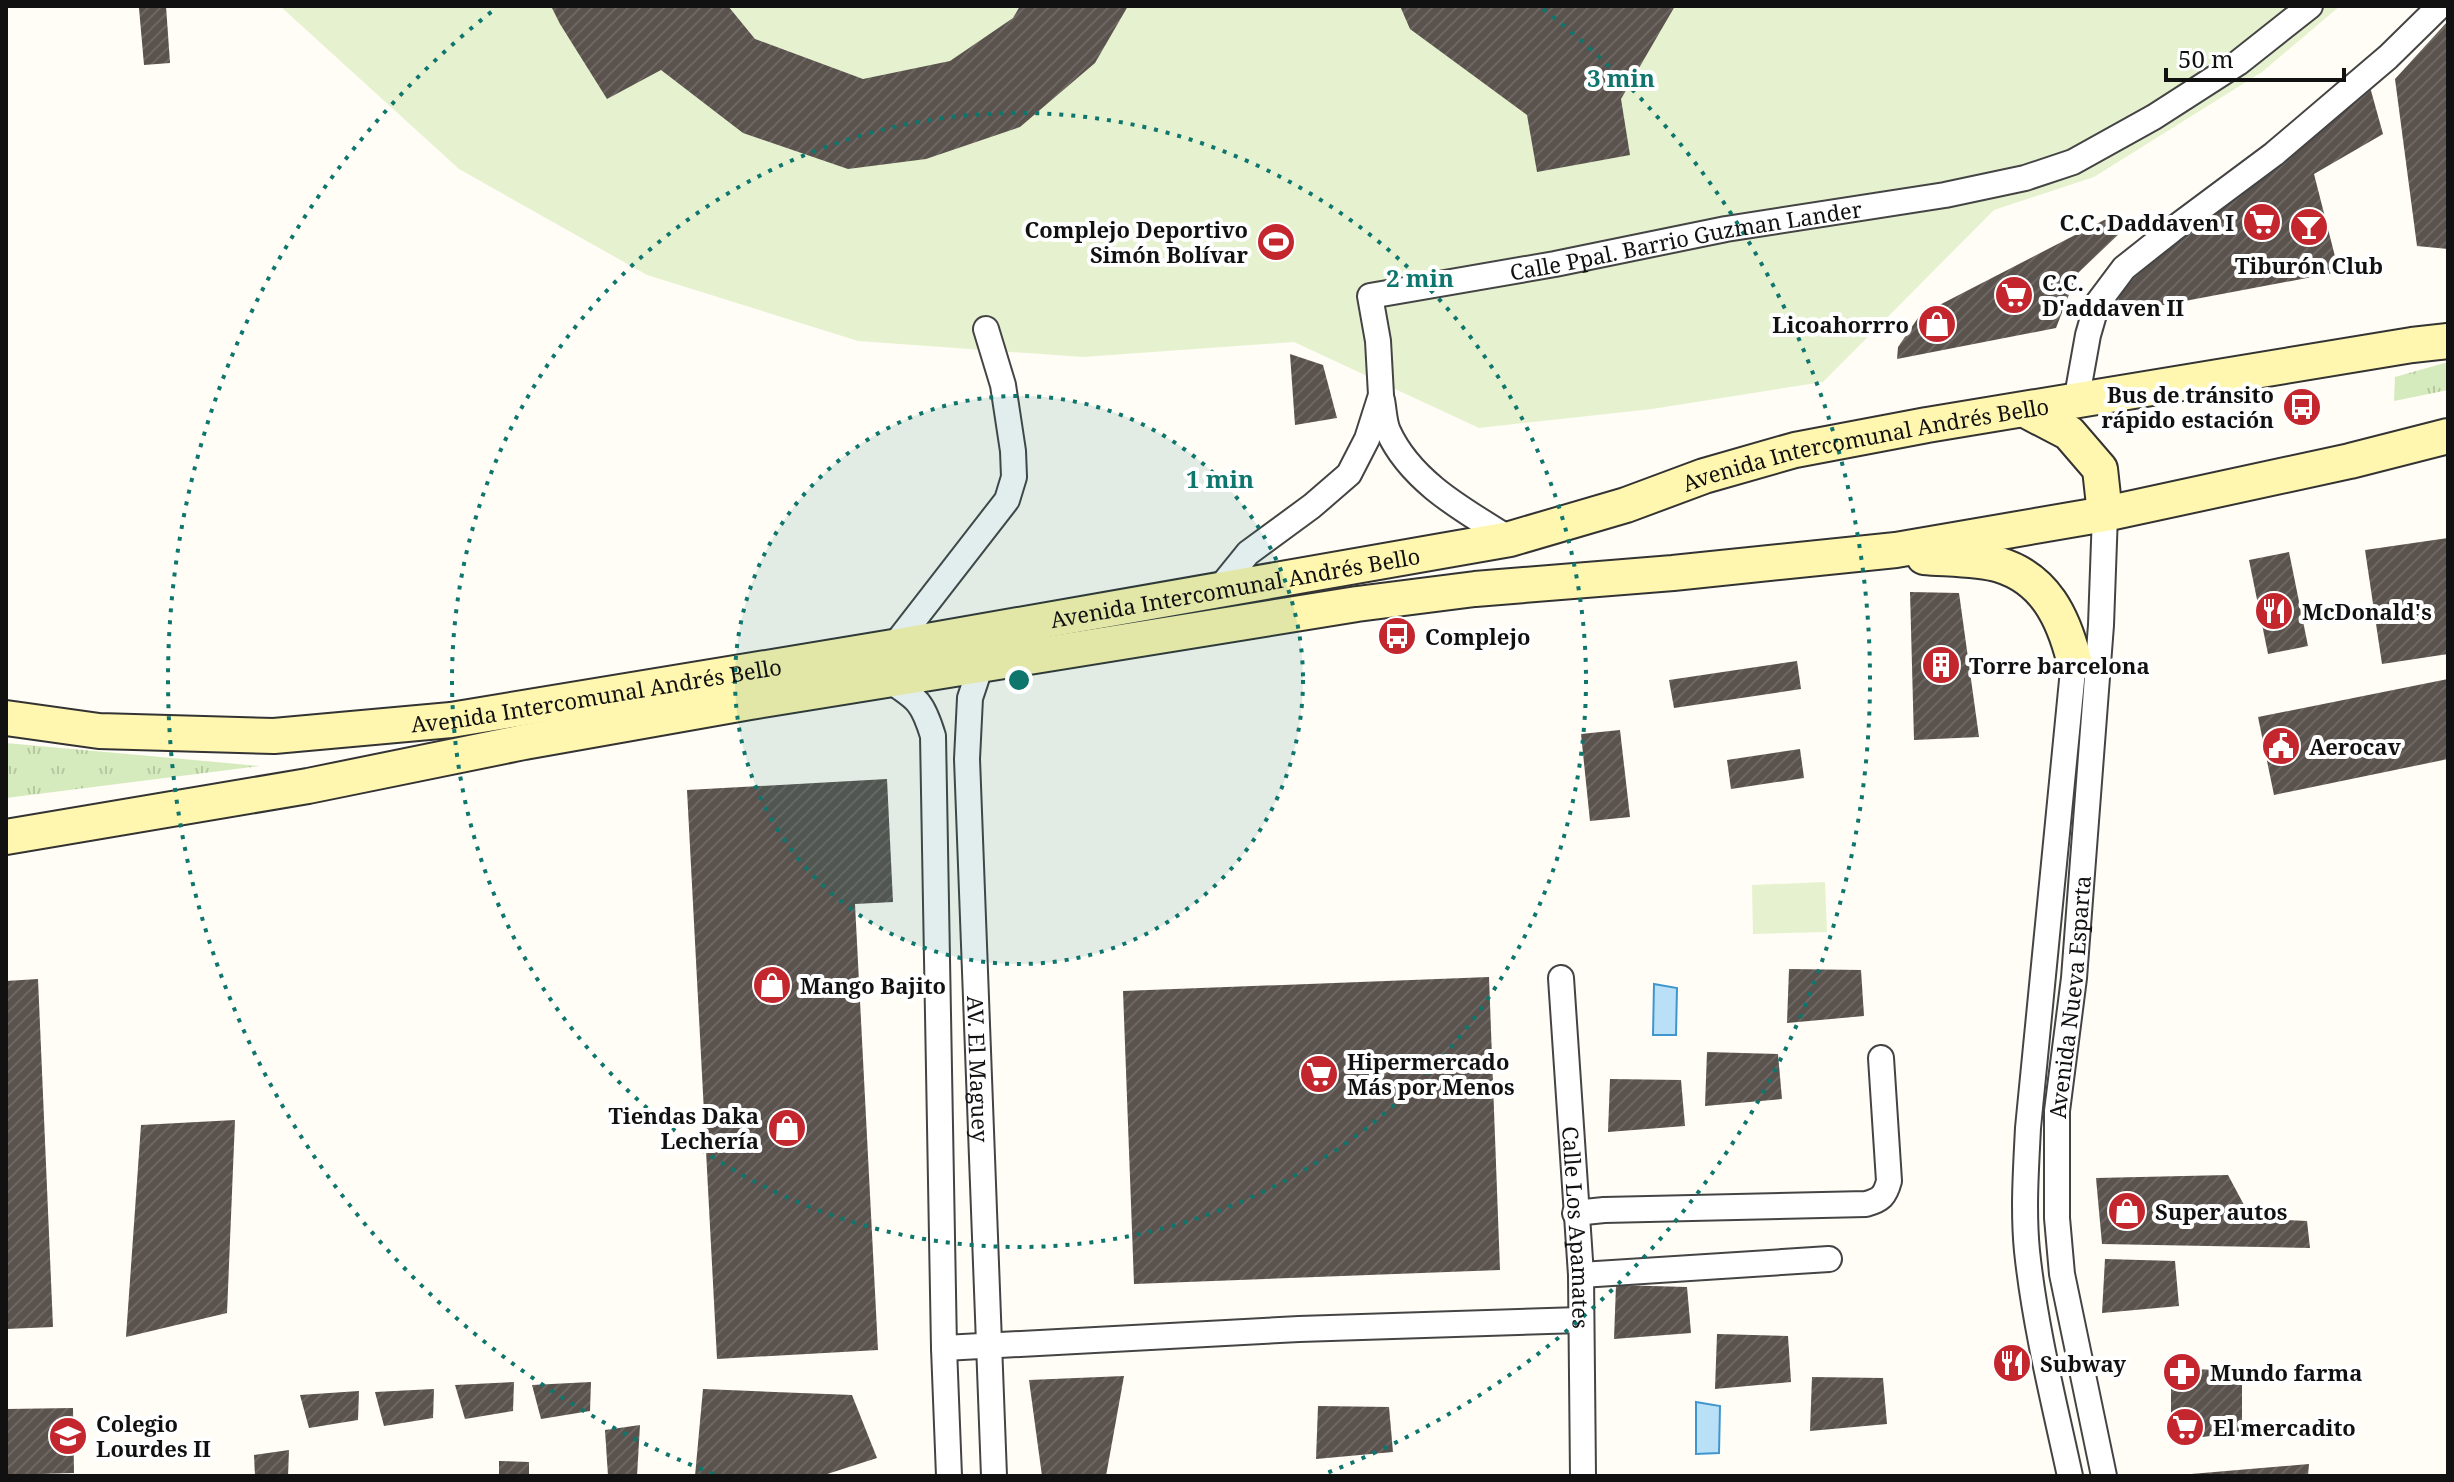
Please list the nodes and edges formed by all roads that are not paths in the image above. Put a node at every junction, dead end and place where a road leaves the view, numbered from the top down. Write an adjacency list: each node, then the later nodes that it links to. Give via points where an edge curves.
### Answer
1 (2310, 6): 5 (street, Calle Ppal. Barrio Guzman Lander, via 2238,63 2154,117 2073,162 2025,178 1370,296)
2 (2440, 6): 6 (street, via 2274,154 2124,268 2097,304)
3 (986, 329): 13 (street, via 1003,385 1014,477 1007,500)
4 (2448, 341): 6 (main road, Avenida Intercomunal Andrés Bello)
5 (1381, 395): 10 (street, via 1387,429 1404,459 1450,502); 12 (street, Calle Ppal. Barrio Guzman Lander, via 1349,474 1248,553)
6 (2076, 402): 7 (main road, Avenida Intercomunal Andrés Bello)
7 (2025, 410): 9 (main road, via 2069,433 2100,469); 10 (main road, Avenida Intercomunal Andrés Bello, via 1795,450)
8 (2448, 436): 9 (main road, Avenida Intercomunal Andrés Bello)
9 (2105, 514): 11 (main road, Avenida Intercomunal Andrés Bello); 31 (street, Avenida Nueva Esparta, via 2074,978 2057,1111 2062,1274)
10 (1510, 539): 12 (main road, Avenida Intercomunal Andrés Bello)
11 (1880, 552): 14 (main road, via 1999,565 2035,582 2056,611); 15 (main road, Avenida Intercomunal Andrés Bello, via 1475,589)
12 (1218, 590): 13 (main road, Avenida Intercomunal Andrés Bello)
13 (893, 647): 17 (main road, Avenida Intercomunal Andrés Bello, via 451,720 274,736 99,731)
14 (2074, 660): 30 (street, Avenida Nueva Esparta, via 2025,1203 2035,1316)
15 (981, 665): 16 (main road, Avenida Intercomunal Andrés Bello); 25 (street, AV. El Maguey, via 970,698 967,759)
16 (890, 681): 18 (main road, Avenida Intercomunal Andrés Bello); 26 (street, AV. El Maguey, via 916,698 933,736)
17 (6, 718)
18 (6, 837)
19 (1561, 978): 21 (street, Calle Los Apamates)
20 (1881, 1058): 21 (street, via 1889,1181 1879,1201)
21 (1575, 1213): 23 (street, Calle Los Apamates)
22 (1829, 1259): 23 (street)
23 (1581, 1275): 24 (street, Calle Los Apamates)
24 (1580, 1320): 25 (street, via 1301,1340); 29 (street, Calle Los Apamates)
25 (988, 1346): 26 (street); 28 (street, AV. El Maguey)
26 (944, 1348): 27 (street, AV. El Maguey)
27 (949, 1476)
28 (994, 1476)
29 (1583, 1476)
30 (2070, 1476)
31 (2104, 1476)

